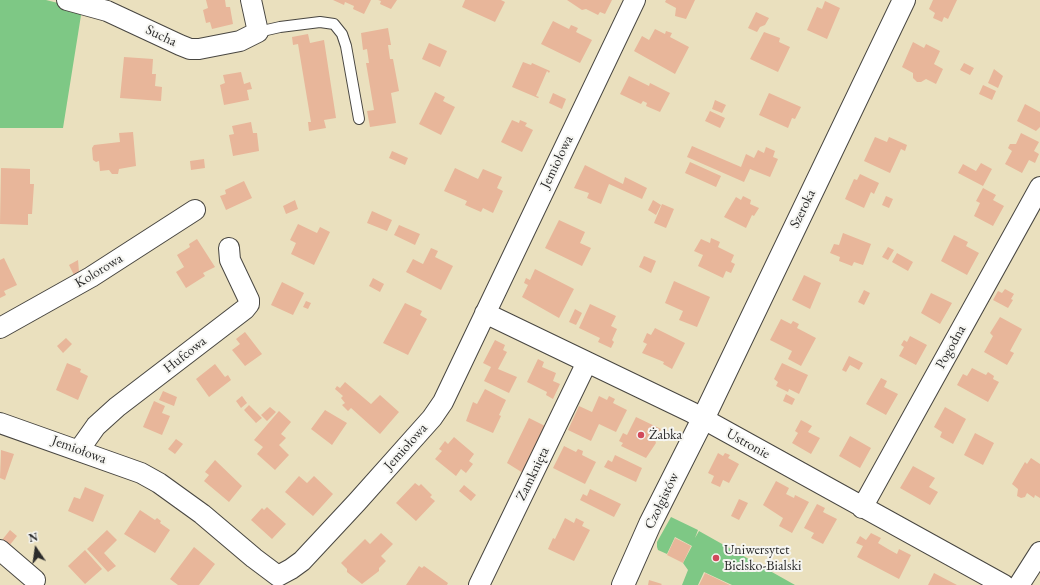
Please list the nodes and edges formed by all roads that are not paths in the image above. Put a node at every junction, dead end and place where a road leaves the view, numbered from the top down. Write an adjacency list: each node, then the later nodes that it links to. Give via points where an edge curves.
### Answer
1 (67, 0): 5 (street, Sucha, via 107,11 190,49 240,41)
2 (251, 0): 5 (street)
3 (635, 0): 10 (street, Jemiołowa)
4 (904, 0): 13 (street, Szeroka)
5 (258, 32): 6 (lane, Sucha, via 320,22 334,24 344,40)
6 (359, 119)
7 (1040, 187): 16 (street, Pogodna)
8 (195, 210): 11 (street, Kolorowa, via 91,276)
9 (229, 248): 15 (street, Hufcowa, via 230,260 249,304 118,407 96,426)
10 (485, 314): 12 (street, Ustronie); 20 (street, Jemiołowa, via 443,402 432,418)
11 (0, 328)
12 (587, 362): 13 (street, Ustronie); 21 (street, Zamknięta)
13 (703, 419): 16 (street, Ustronie); 22 (street, Czołgistów, via 650,524)
14 (0, 423): 15 (street, Jemiołowa)
15 (79, 450): 20 (street, Jemiołowa, via 141,473 159,483 202,514)
16 (862, 508): 23 (street, Ustronie)
17 (0, 550): 19 (street)
18 (1040, 552): 24 (street)
19 (35, 580)
20 (282, 580)
21 (479, 585)
22 (624, 585)
23 (1004, 585)
24 (1019, 585)

